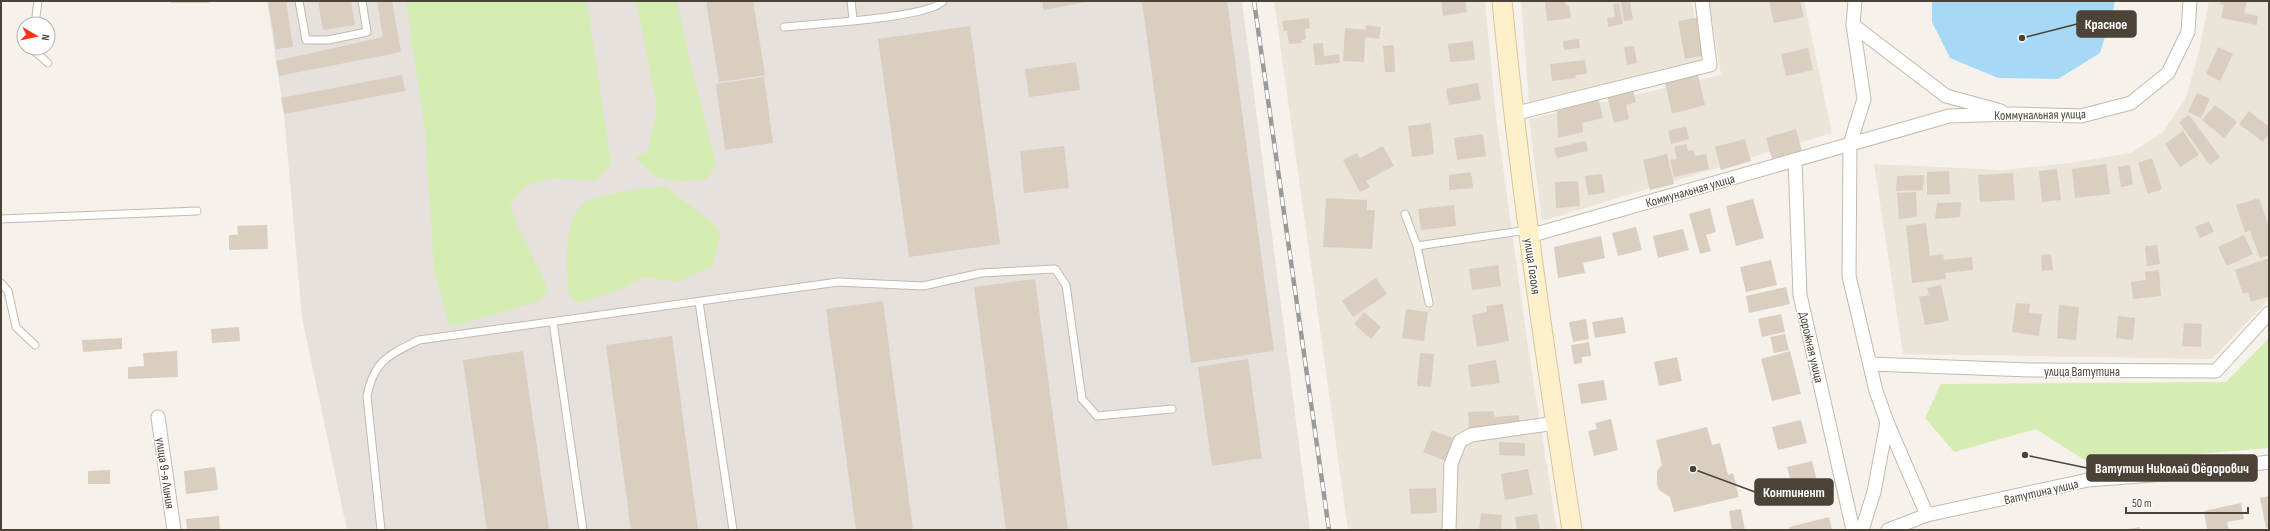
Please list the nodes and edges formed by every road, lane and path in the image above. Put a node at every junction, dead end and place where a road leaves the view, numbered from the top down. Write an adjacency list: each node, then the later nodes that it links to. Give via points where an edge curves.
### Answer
1 (38, 1): 10 (lane)
2 (299, 1): 3 (lane, via 306,40 328,40 367,32)
3 (362, 1)
4 (851, 1): 11 (lane)
5 (943, 1): 11 (lane, via 940,5 915,13)
6 (1502, 1): 16 (main road, улица Гоголя)
7 (1702, 1): 16 (street, via 1710,65)
8 (1855, 1): 12 (street)
9 (2190, 1): 17 (street, Коммунальная улица, via 2188,32 2168,73 2131,103 2081,116)
10 (36, 16)
11 (853, 20): 13 (lane)
12 (1853, 25): 17 (street, via 1946,96); 18 (street, via 1864,99)
13 (784, 27)
14 (41, 56): 15 (lane)
15 (48, 63)
16 (1512, 114): 23 (main road, улица Гоголя)
17 (2015, 114): 18 (street, Коммунальная улица, via 1949,116)
18 (1850, 144): 19 (street, Коммунальная улица); 31 (street, via 1849,276)
19 (1795, 160): 23 (street, Коммунальная улица); 44 (street, Дорожная улица, via 1800,295)
20 (197, 210): 22 (lane)
21 (1405, 214): 24 (lane)
22 (1, 219)
23 (1529, 233): 24 (lane); 35 (main road, улица Гоголя)
24 (1417, 246): 27 (lane)
25 (1, 283): 30 (lane, via 8,291 16,327)
26 (699, 302): 29 (lane); 32 (lane, via 838,282 923,286 981,273 1054,270 1066,285 1082,399 1097,416); 41 (lane)
27 (1429, 303)
28 (2269, 313): 31 (street, улица Ватутина, via 2216,371 2029,370)
29 (553, 322): 39 (lane, via 419,340 387,356 370,377 366,396); 40 (lane)
30 (35, 345)
31 (1870, 364): 34 (street)
32 (1172, 409)
33 (158, 417): 38 (street, улица 9-я Линия)
34 (1886, 422): 37 (street); 45 (street, via 1874,492)
35 (1556, 423): 42 (street, via 1471,435 1460,441 1451,464); 43 (main road, улица Гоголя)
36 (2269, 462): 37 (street, Ватутина улица, via 2190,472 2088,480)
37 (1927, 515): 46 (street, Ватутина улица)
38 (174, 530)
39 (381, 530)
40 (583, 530)
41 (733, 530)
42 (1450, 530)
43 (1572, 530)
44 (1853, 530)
45 (1862, 530)
46 (1888, 530)

